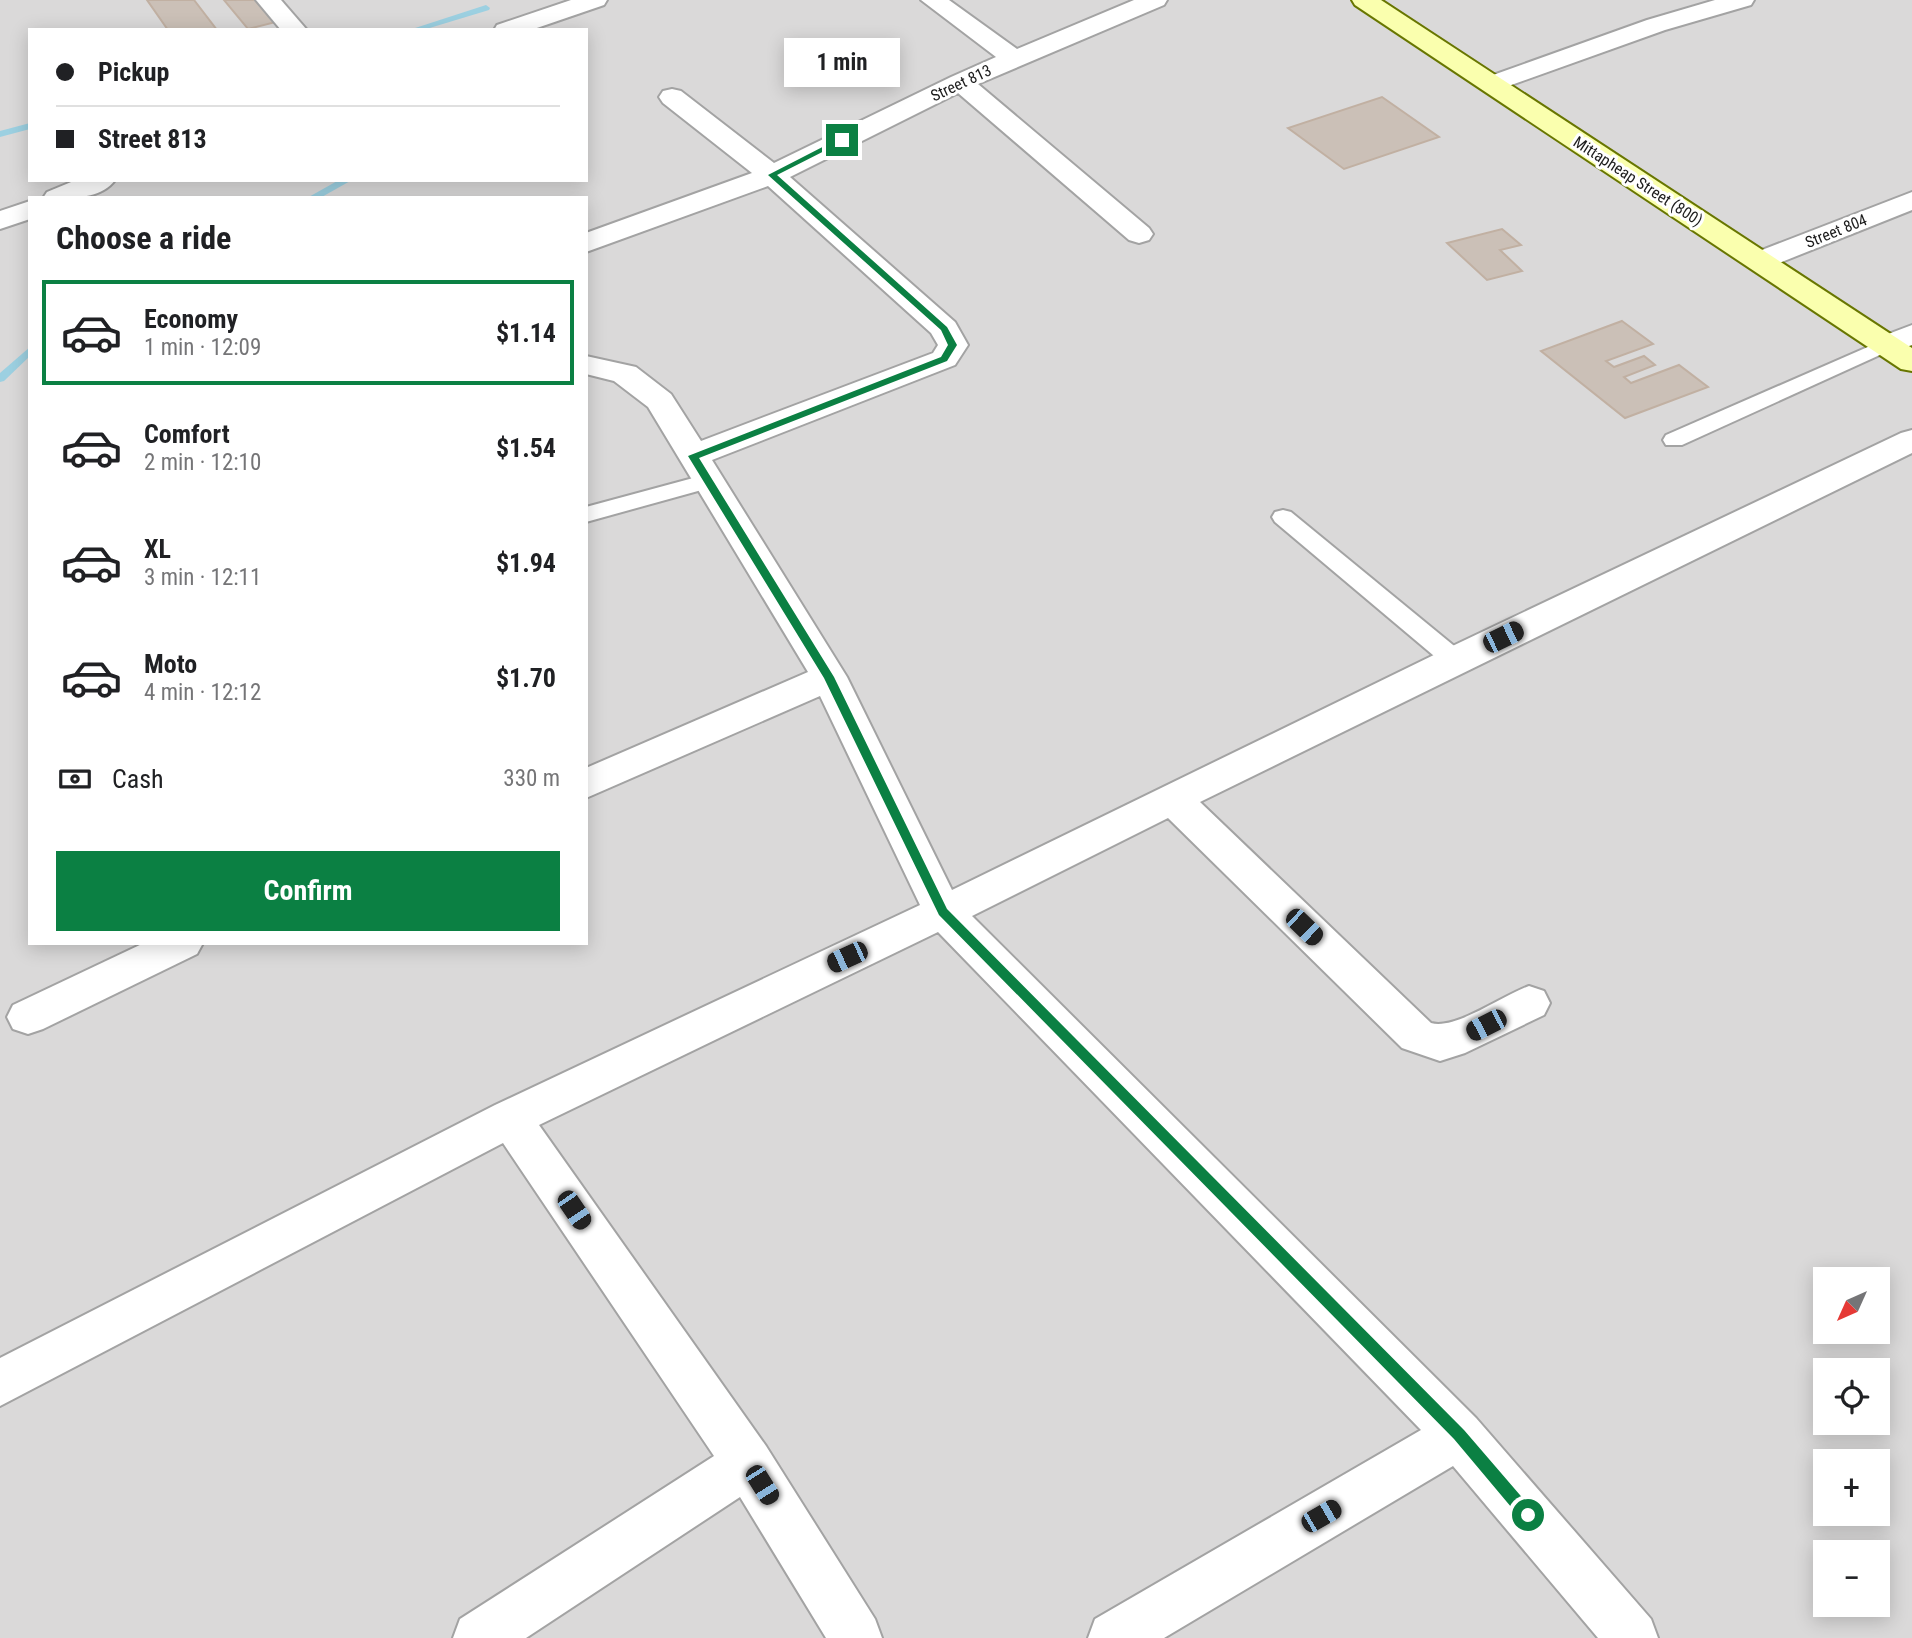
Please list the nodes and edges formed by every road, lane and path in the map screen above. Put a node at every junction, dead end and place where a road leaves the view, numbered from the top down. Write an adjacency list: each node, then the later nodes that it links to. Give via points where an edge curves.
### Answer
1 (268, 0): 7 (street)
2 (596, 0): 8 (street)
3 (933, 0): 9 (street)
4 (1155, 0): 9 (street, Street 813)
5 (1364, 0): 11 (main road, Mittapheap Street (800))
6 (1742, 0): 11 (street)
7 (293, 28)
8 (512, 28)
9 (1015, 58): 10 (street, Street 813)
10 (960, 82): 13 (street, Street 813); 19 (street)
11 (1491, 84): 21 (main road, Mittapheap Street (800))
12 (673, 97): 13 (street)
13 (772, 175): 20 (street, Street 813); 27 (street, via 944,328 953,345 944,359)
14 (96, 182): 15 (street)
15 (62, 196)
16 (1912, 200): 21 (street, Street 804)
17 (28, 210): 18 (street)
18 (0, 221)
19 (1139, 234)
20 (588, 242)
21 (1759, 261): 22 (main road, Mittapheap Street (800))
22 (1899, 340): 23 (main road, Mittapheap Street (800)); 25 (lane)
23 (1912, 362)
24 (588, 365): 27 (street, via 625,374 660,401)
25 (1674, 440)
26 (1912, 440): 30 (street)
27 (701, 469): 28 (lane); 31 (street)
28 (588, 514)
29 (1283, 517): 30 (lane)
30 (1455, 660): 33 (street)
31 (829, 677): 32 (street); 34 (street)
32 (588, 783)
33 (1173, 800): 34 (street); 36 (street, via 1417,1036 1440,1043 1465,1036)
34 (943, 912): 38 (street); 40 (street)
35 (179, 945): 37 (street)
36 (1529, 1003)
37 (28, 1017)
38 (510, 1118): 39 (street); 41 (street)
39 (0, 1383)
40 (1459, 1434): 42 (street); 45 (street)
41 (748, 1462): 43 (street); 44 (street)
42 (1611, 1631)
43 (479, 1638)
44 (856, 1638)
45 (1114, 1638)

